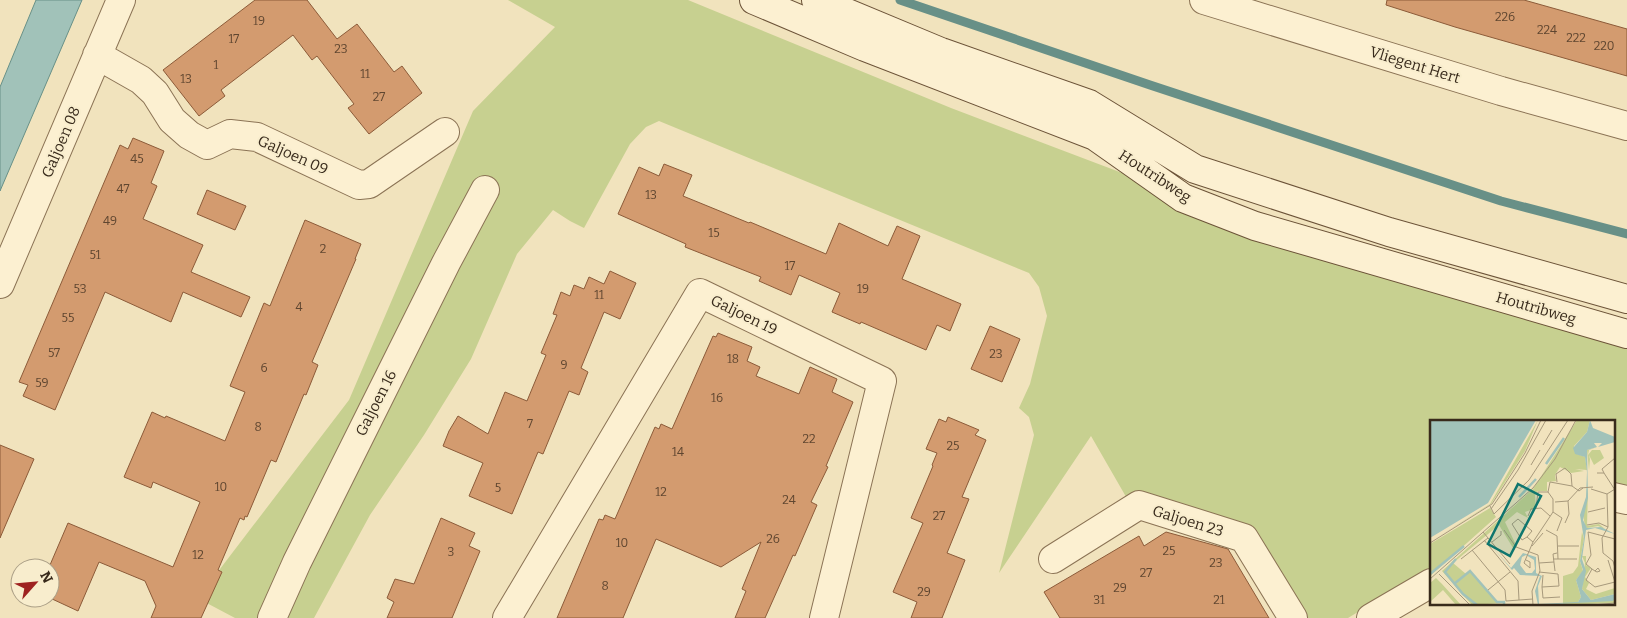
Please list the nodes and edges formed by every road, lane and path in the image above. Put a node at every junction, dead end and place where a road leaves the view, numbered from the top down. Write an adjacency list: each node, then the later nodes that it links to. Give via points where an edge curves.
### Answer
1 (121, 0): 5 (street, Galjoen 08)
2 (754, 0): 11 (street, Houtribweg, via 865,48 1095,136 1183,198 1255,226)
3 (816, 0): 10 (street, Houtribweg, via 941,52 1089,104 1195,168 1389,232)
4 (1204, 0): 6 (street, Vliegent Hert)
5 (97, 56): 7 (street, Galjoen 09, via 141,80 155,93 172,120 207,145 230,134 256,137 358,185 369,184); 9 (street, Galjoen 08)
6 (1627, 126)
7 (445, 132)
8 (485, 190): 14 (street, Galjoen 16, via 301,553)
9 (0, 284)
10 (1627, 299)
11 (1627, 334)
12 (1053, 559): 17 (street, Galjoen 23, via 1139,506 1244,538)
13 (1430, 584): 18 (street)
14 (272, 618)
15 (507, 618): 16 (street, Galjoen 19, via 700,293 882,381)
16 (824, 618)
17 (1293, 618)
18 (1371, 618)

